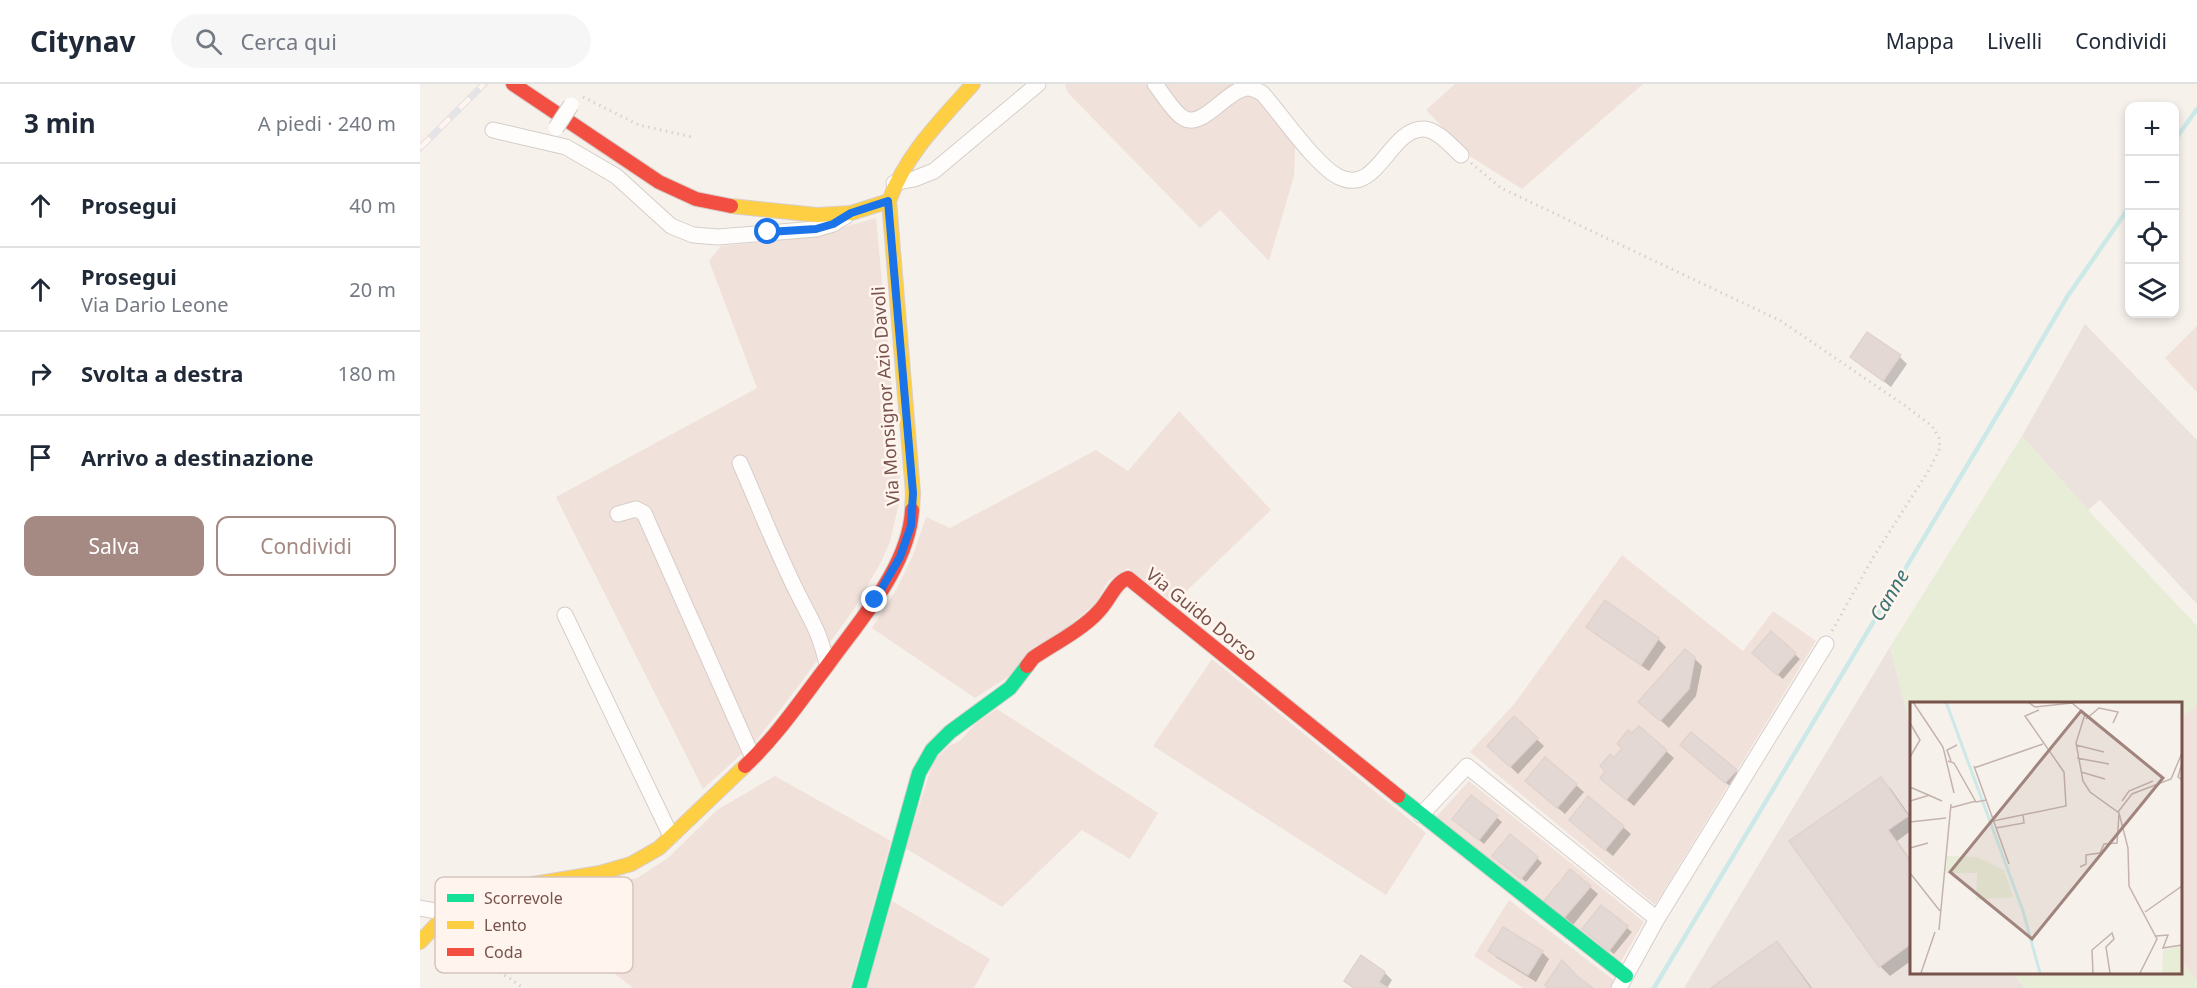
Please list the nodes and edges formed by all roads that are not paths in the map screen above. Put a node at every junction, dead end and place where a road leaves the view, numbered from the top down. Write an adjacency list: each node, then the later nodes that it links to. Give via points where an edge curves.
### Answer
1 (513, 84): 11 (street, via 660,182 696,199 749,209 817,215)
2 (973, 84): 9 (street, Via Monsignor Azio Davoli, via 913,153)
3 (1038, 84): 9 (street, via 934,171)
4 (1155, 84): 8 (street, via 1183,118 1193,120 1206,115 1237,90 1249,88 1262,93 1324,167 1352,182 1363,178 1401,140 1424,129 1436,133)
5 (572, 103): 7 (street, bridge)
6 (494, 130): 7 (street)
7 (547, 142): 11 (street, via 566,147 616,176 670,226 693,235 718,237 816,229)
8 (1461, 155)
9 (894, 183): 10 (street, Via Monsignor Azio Davoli)
10 (888, 201): 11 (street); 16 (street, Via Monsignor Azio Davoli, via 913,493 911,526 900,557 875,600)
11 (851, 213)
12 (740, 463): 16 (street, via 822,640)
13 (618, 514): 17 (street, via 636,508 644,513)
14 (565, 615): 19 (street)
15 (1826, 644): 23 (street)
16 (827, 664): 17 (street, Via Monsignor Azio Davoli, via 770,742)
17 (753, 758): 19 (street, Via Monsignor Azio Davoli)
18 (1421, 815): 23 (street, via 1467,766); 26 (street, Via Guido Dorso); 27 (street, Via Guido Dorso, via 1128,578 1120,581 1096,615 1033,658 1010,688 932,750 919,772)
19 (671, 836): 20 (street, Via Monsignor Azio Davoli, via 631,864)
20 (576, 877)
21 (420, 908): 22 (street)
22 (435, 911)
23 (1657, 919): 26 (street)
24 (435, 925): 25 (street, Via Monsignor Azio Davoli)
25 (422, 939)
26 (1622, 982)
27 (859, 988)

